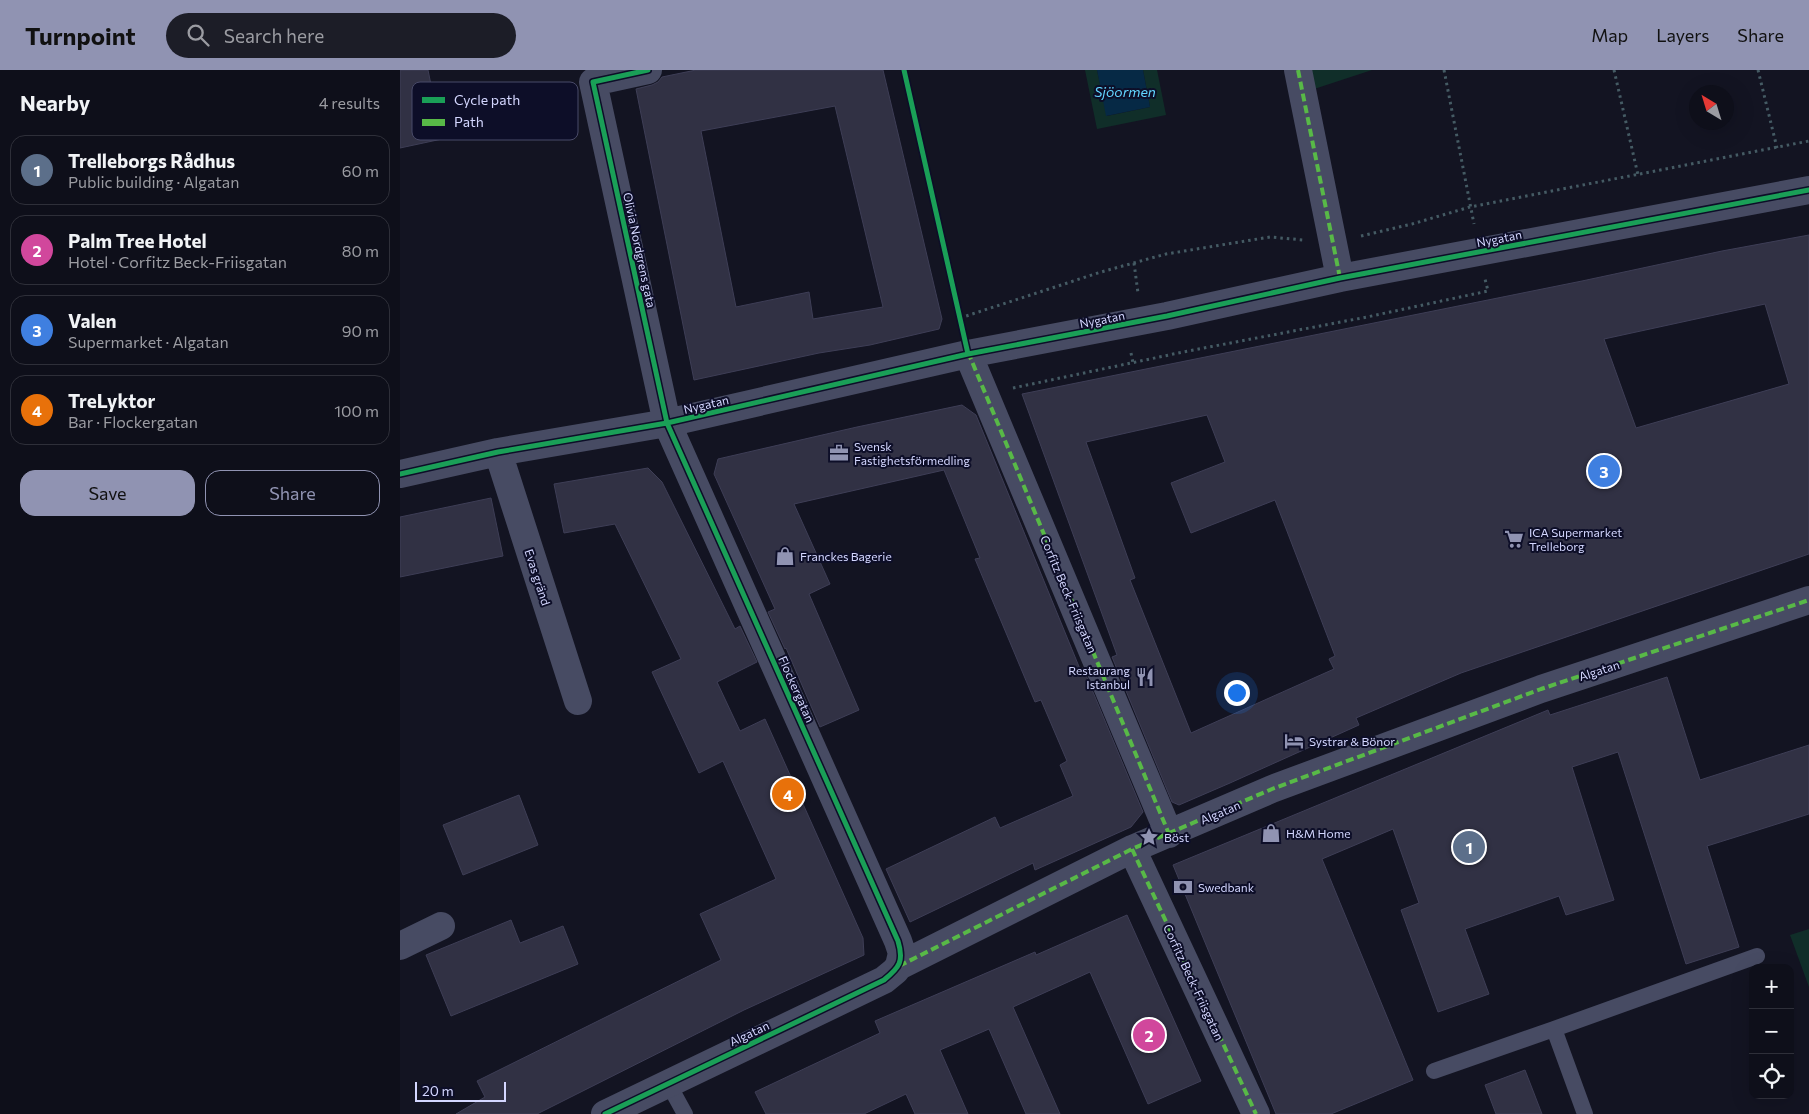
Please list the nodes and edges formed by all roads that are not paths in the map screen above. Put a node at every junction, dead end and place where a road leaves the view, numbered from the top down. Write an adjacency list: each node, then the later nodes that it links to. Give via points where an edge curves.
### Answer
1 (648, 70): 6 (street, Olivia Nordgrens gata, via 593,82)
2 (1298, 70): 4 (street)
3 (1809, 190): 4 (street, Nygatan)
4 (1340, 278): 5 (street, Nygatan, via 1167,316)
5 (968, 354): 6 (street, Nygatan); 11 (street, Corfitz Beck-Friisgatan)
6 (667, 423): 7 (street, Nygatan); 16 (street, Flockergatan, via 898,941 902,953)
7 (498, 452): 8 (street, Nygatan); 10 (street, Evas gränd)
8 (400, 474)
9 (1809, 600): 11 (street, Algatan, via 1541,689 1272,789)
10 (578, 701)
11 (1169, 834): 12 (street, Algatan)
12 (1132, 849): 16 (street, Algatan); 22 (street, Corfitz Beck-Friisgatan)
13 (441, 926): 14 (street)
14 (400, 946)
15 (1757, 956): 17 (lane)
16 (899, 966): 19 (street, Algatan, via 884,980)
17 (1554, 1029): 18 (lane); 23 (lane)
18 (1434, 1071)
19 (668, 1083): 20 (street, Algatan); 21 (lane)
20 (605, 1114)
21 (684, 1114)
22 (1256, 1114)
23 (1585, 1114)

